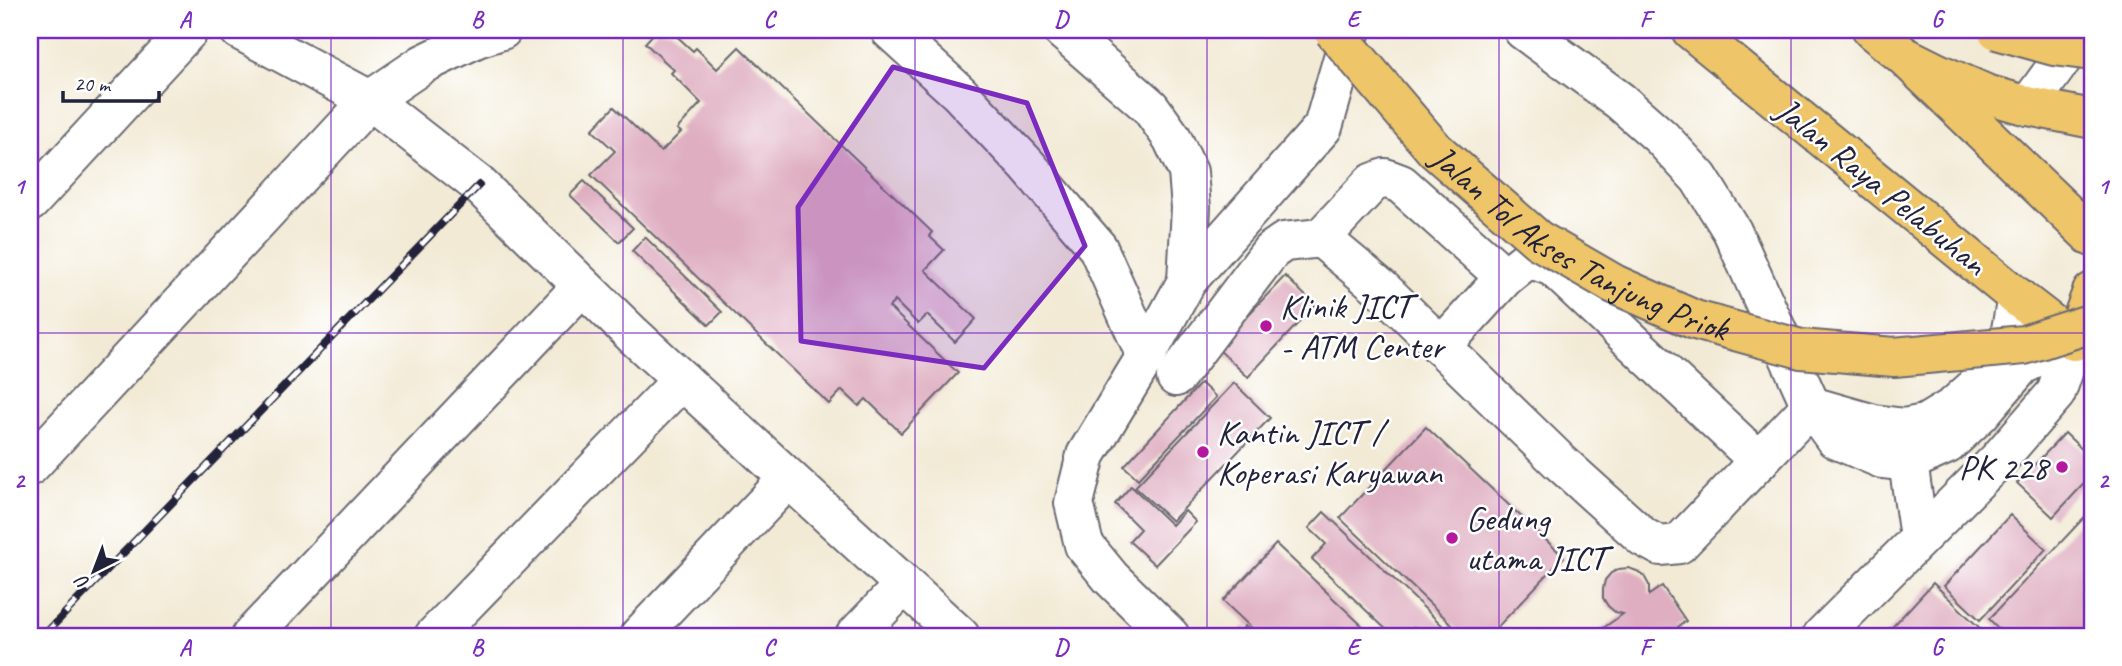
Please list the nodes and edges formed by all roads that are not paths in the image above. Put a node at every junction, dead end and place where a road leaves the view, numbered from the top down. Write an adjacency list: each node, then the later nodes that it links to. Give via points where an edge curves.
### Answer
1 (189, 30): 18 (street)
2 (239, 30): 15 (street)
3 (502, 30): 15 (street, via 423,64)
4 (890, 30): 28 (street, via 959,93 1098,248)
5 (1062, 30): 22 (street, via 1150,107 1172,138 1188,172 1191,208)
6 (1333, 30): 26 (highway, Jalan Tol Akses Tanjung Priok, bridge, via 1435,150 1538,240 1614,284 1695,320 1801,349 1894,357)
7 (1351, 30): 22 (street, via 1323,127)
8 (1523, 30): 30 (street, via 1620,101 1699,178 1732,231)
9 (1691, 30): 25 (highway, Jalan Raya Pelabuhan)
10 (1872, 30): 14 (highway)
11 (1997, 30): 13 (highway, bridge)
12 (2083, 30): 16 (street)
13 (2092, 51)
14 (1904, 56): 16 (highway, via 1986,94); 19 (highway)
15 (370, 100): 23 (street, via 479,185); 33 (street)
16 (2028, 106): 17 (highway)
17 (2092, 119)
18 (30, 202)
19 (2092, 237)
20 (1321, 238): 21 (street, via 1372,183 1385,178 1401,184); 27 (street); 28 (street, via 1284,242 1271,251)
21 (1506, 277): 27 (street); 31 (street, via 1525,261 1553,267)
22 (1186, 281): 28 (street)
23 (582, 286): 29 (street); 37 (street)
24 (2092, 292): 26 (highway)
25 (2017, 297): 26 (highway, Jalan Raya Pelabuhan); 30 (street, via 2008,346 1973,389 1925,424 1904,428 1874,424)
26 (2088, 339): 32 (street, via 2022,365 1948,444); 35 (street, via 2056,393 1998,460)
27 (1441, 346): 31 (street, via 1560,462 1660,547 1679,544)
28 (1161, 366): 42 (street, via 1086,455 1074,503 1084,545)
29 (682, 380): 34 (street); 38 (street)
30 (1811, 406): 31 (street); 32 (street, via 1835,439 1882,459)
31 (1759, 461)
32 (1908, 462): 35 (street)
33 (30, 466)
34 (788, 479): 36 (street); 39 (street)
35 (1919, 537): 43 (street)
36 (904, 585): 40 (street); 41 (street)
37 (251, 636)
38 (434, 636)
39 (639, 636)
40 (855, 636)
41 (960, 636)
42 (1170, 636)
43 (1822, 636)

